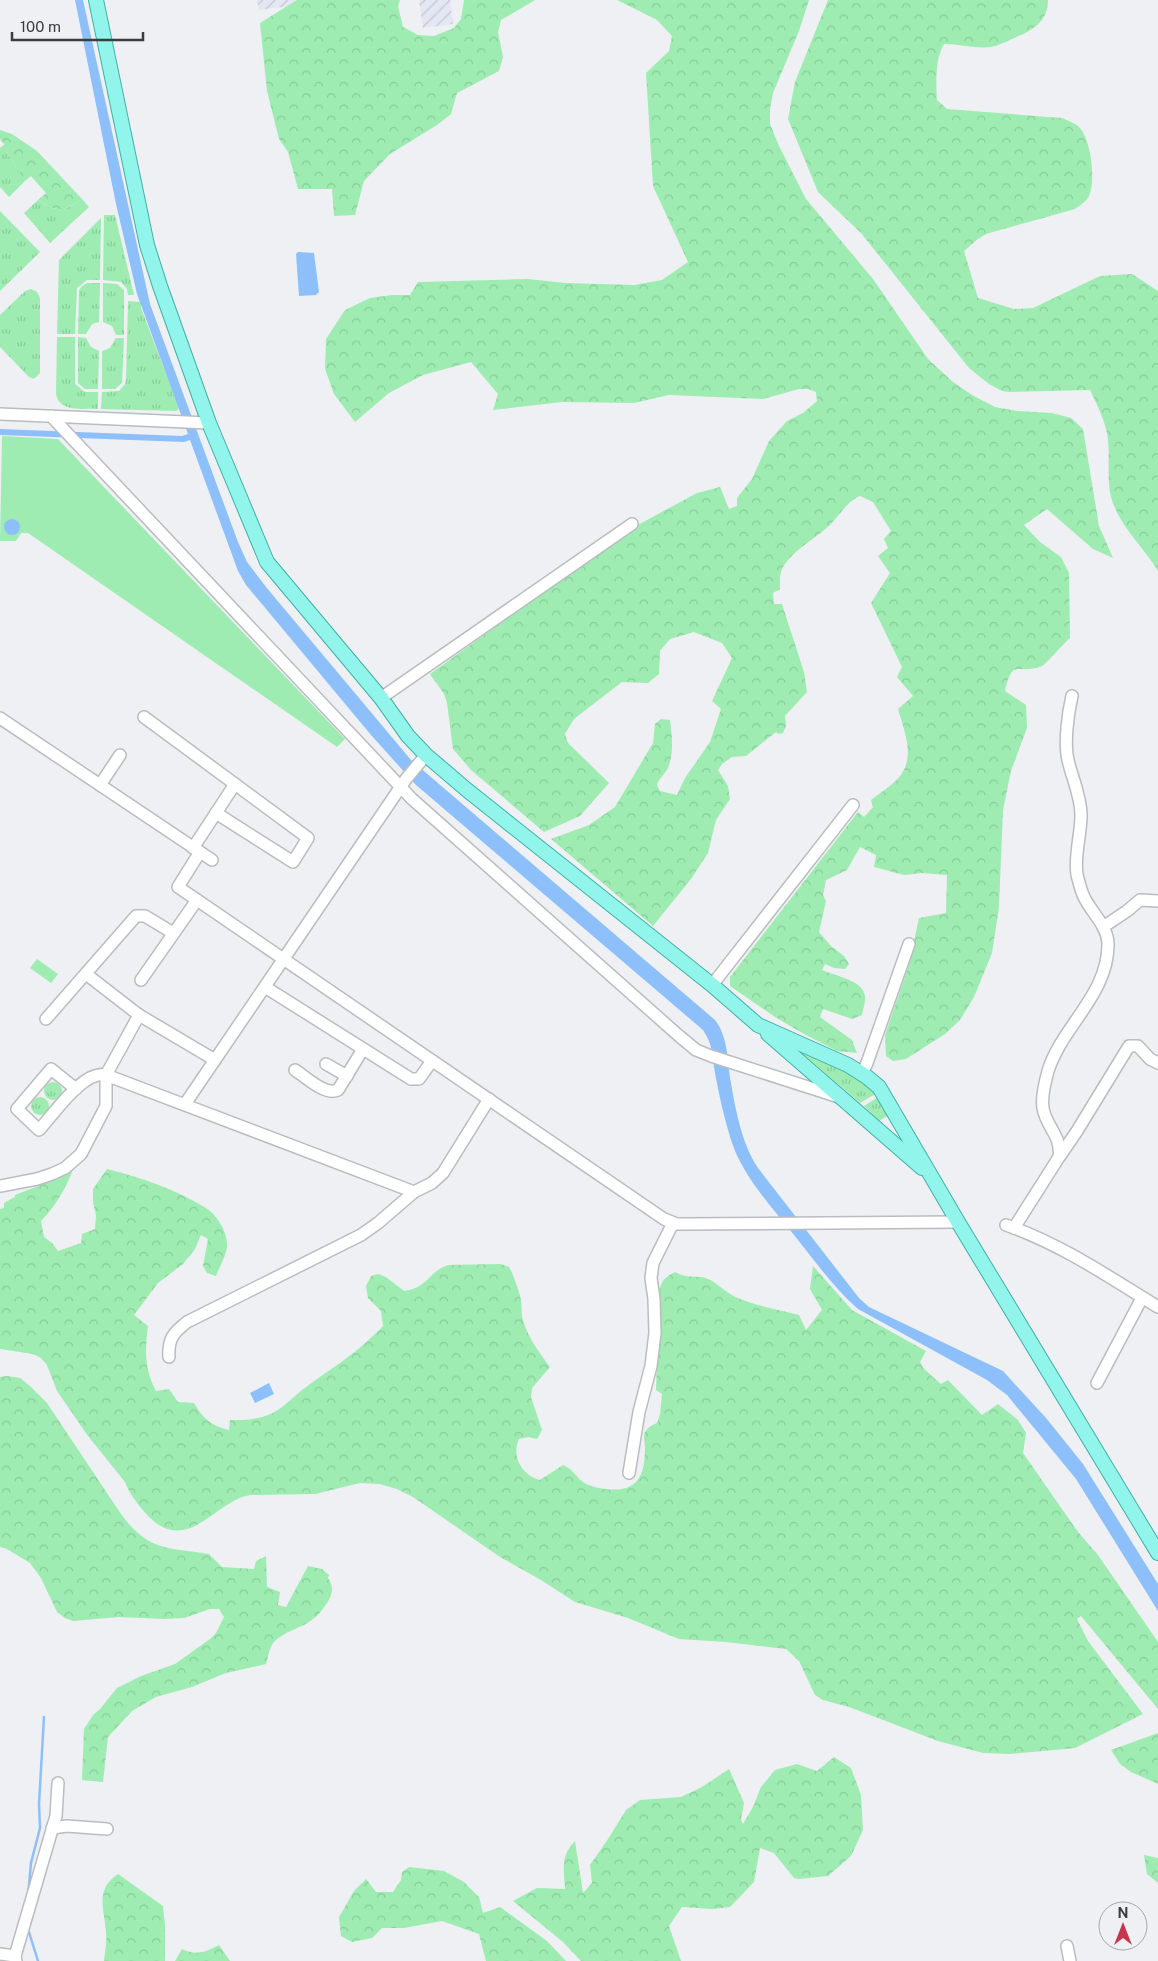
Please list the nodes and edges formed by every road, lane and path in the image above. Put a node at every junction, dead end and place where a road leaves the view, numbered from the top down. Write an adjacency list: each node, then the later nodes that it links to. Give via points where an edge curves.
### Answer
1 (96, 0): 4 (main road, via 147,245)
2 (0, 414): 3 (street)
3 (51, 416): 4 (street); 12 (street)
4 (209, 422): 7 (main road, via 267,562)
5 (632, 524): 7 (street)
6 (1072, 696): 21 (street, via 1068,758 1081,814 1077,875 1084,897)
7 (380, 698): 11 (main road)
8 (144, 717): 13 (street)
9 (0, 718): 14 (street)
10 (120, 755): 14 (street)
11 (423, 758): 12 (street); 27 (main road)
12 (403, 783): 24 (street); 42 (street, via 696,1050)
13 (235, 784): 16 (street); 16 (street, via 308,838 293,862)
14 (100, 785): 17 (street)
15 (853, 804): 27 (street)
16 (216, 813): 17 (street)
17 (197, 850): 18 (street); 19 (street, via 178,887)
18 (212, 860)
19 (197, 900): 22 (street); 24 (street)
20 (1158, 901): 21 (street, via 1140,900)
21 (1103, 927): 45 (street, via 1108,936 1104,973 1058,1050 1045,1084 1043,1110 1059,1143)
22 (173, 933): 25 (street, via 146,916 136,916); 26 (street)
23 (909, 944): 38 (street)
24 (284, 960): 28 (street); 34 (street)
25 (86, 974): 29 (street); 30 (street)
26 (141, 980)
27 (712, 985): 31 (main road)
28 (265, 987): 32 (street); 33 (street)
29 (139, 1015): 33 (street); 39 (street)
30 (46, 1019)
31 (758, 1025): 38 (main road); 42 (main road)
32 (363, 1049): 34 (street, via 411,1079 419,1079); 40 (street)
33 (215, 1060): 44 (street)
34 (432, 1060): 43 (street)
35 (1158, 1063): 45 (street, via 1138,1046 1125,1050)
36 (326, 1064): 40 (street)
37 (295, 1070): 40 (street, via 330,1091 338,1090)
38 (862, 1074): 46 (main road, via 878,1087)
39 (106, 1075): 41 (street, via 90,1078); 44 (street); 47 (street, via 104,1111 76,1159 52,1174)
40 (347, 1076)
41 (76, 1089): 41 (street, via 51,1069 17,1109 40,1130)
42 (842, 1098): 46 (main road)
43 (489, 1099): 48 (street, via 443,1173); 50 (street)
44 (185, 1104): 48 (street)
45 (1059, 1157): 51 (street, via 1010,1227 1062,1249)
46 (930, 1175): 49 (main road)
47 (0, 1186)
48 (414, 1192): 53 (street, via 361,1235 187,1322 170,1340)
49 (958, 1222): 50 (street); 56 (main road)
50 (674, 1223): 55 (street, via 653,1263 655,1333)
51 (1142, 1298): 52 (street); 54 (street)
52 (1158, 1307)
53 (169, 1357)
54 (1097, 1383)
55 (629, 1473)
56 (1158, 1553)
57 (58, 1783): 58 (street)
58 (52, 1828): 59 (street); 62 (street)
59 (107, 1829)
60 (1067, 1946): 63 (street)
61 (0, 1954): 62 (street)
62 (15, 1959)
63 (1070, 1961)

